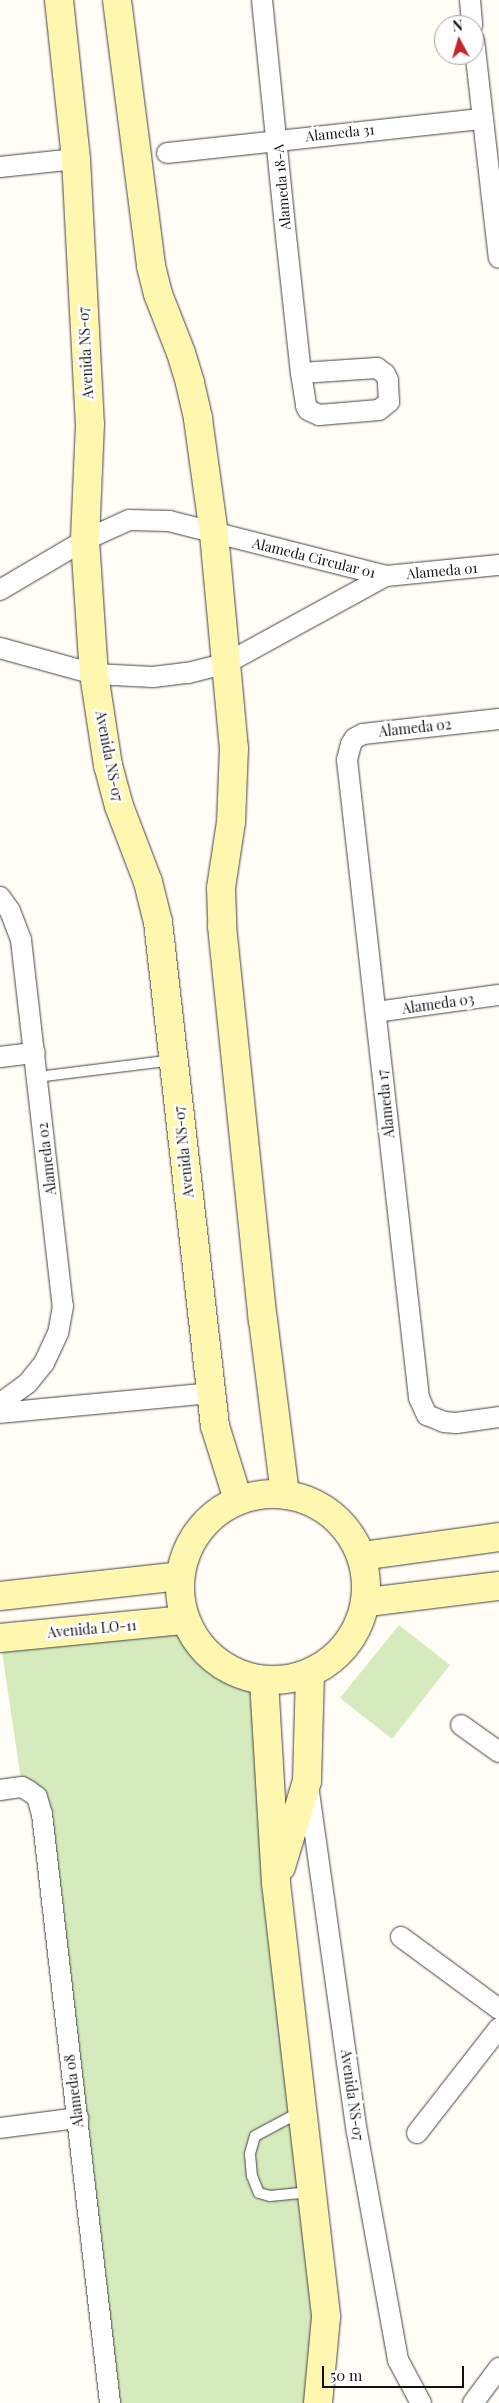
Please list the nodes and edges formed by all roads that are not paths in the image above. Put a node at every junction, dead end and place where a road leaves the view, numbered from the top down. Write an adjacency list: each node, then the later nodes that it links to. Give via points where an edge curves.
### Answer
1 (59, 0): 10 (street, Avenida NS-07)
2 (117, 0): 14 (street, via 150,266 190,383)
3 (262, 0): 8 (street, Alameda 18-A)
4 (470, 0): 5 (street)
5 (471, 15)
6 (477, 65): 7 (street)
7 (482, 119): 8 (street, Alameda 31); 12 (street)
8 (277, 140): 9 (street, Alameda 31); 13 (street, Alameda 18-A)
9 (168, 153)
10 (76, 159): 11 (street); 15 (street, Avenida NS-07, via 90,424)
11 (0, 167)
12 (499, 258)
13 (301, 373)
14 (214, 534): 15 (street, Alameda Circular 01, via 169,521 129,520); 17 (street, Alameda Circular 01); 20 (street)
15 (85, 540): 18 (street, Alameda Circular 01); 21 (street, Avenida NS-07)
16 (499, 566): 17 (street, Alameda 01)
17 (386, 576): 20 (street, Alameda Circular 01)
18 (0, 590)
19 (0, 648): 21 (street, Alameda Circular 01)
20 (225, 664): 21 (street, Alameda Circular 01, via 188,673 153,676); 35 (street, via 234,748 232,822 221,888 222,926 263,1320)
21 (94, 674): 29 (street, Avenida NS-07, via 108,765 119,806 148,882 158,922)
22 (499, 720): 23 (street, Alameda 02, via 364,734 351,744)
23 (347, 760): 26 (street, Alameda 17)
24 (0, 897): 27 (street, Alameda 02, via 10,911 21,940)
25 (499, 995): 26 (street, Alameda 03)
26 (376, 1012): 34 (street, Alameda 17, via 419,1398 427,1416 444,1422)
27 (35, 1053): 28 (street); 30 (street, Alameda 02)
28 (0, 1057)
29 (174, 1060): 30 (lane); 31 (street, Avenida NS-07)
30 (37, 1077): 32 (street, Alameda 02, via 63,1306 58,1333 44,1363 28,1383)
31 (211, 1393): 33 (street); 36 (street, Avenida NS-07, via 215,1426)
32 (0, 1403)
33 (0, 1413)
34 (499, 1417)
35 (285, 1495): 36 (street, via 261,1494); 38 (street, via 310,1501 332,1514 350,1533)
36 (238, 1500): 39 (street, via 210,1518 190,1544)
37 (499, 1537): 38 (street)
38 (362, 1556): 42 (street)
39 (180, 1576): 41 (street); 43 (street)
40 (499, 1586): 42 (street)
41 (0, 1596)
42 (368, 1602): 45 (street, via 357,1630 337,1656)
43 (184, 1620): 44 (street, Avenida LO-11); 46 (street, via 202,1650 230,1671)
44 (0, 1638)
45 (310, 1674): 46 (street); 49 (street, Avenida NS-07)
46 (264, 1681): 51 (street, Avenida NS-07)
47 (461, 1725): 48 (street)
48 (499, 1752)
49 (307, 1781): 51 (street, Avenida NS-07); 63 (street, Avenida NS-07, via 357,2132 398,2360)
50 (0, 1790): 56 (street, Alameda 08, via 22,1787 37,1797 42,1814)
51 (276, 1883): 55 (street, Avenida NS-07)
52 (401, 1937): 53 (street)
53 (499, 2009)
54 (499, 2028): 58 (street)
55 (301, 2112): 59 (street, Avenida NS-07); 59 (lane, via 255,2136 250,2154 252,2176 259,2193 270,2196)
56 (78, 2118): 57 (street); 61 (street, Alameda 08)
57 (0, 2128)
58 (416, 2133)
59 (312, 2192): 62 (street, Avenida NS-07, via 326,2317)
60 (499, 2368): 64 (street)
61 (110, 2403)
62 (318, 2403)
63 (421, 2403)
64 (473, 2403)

